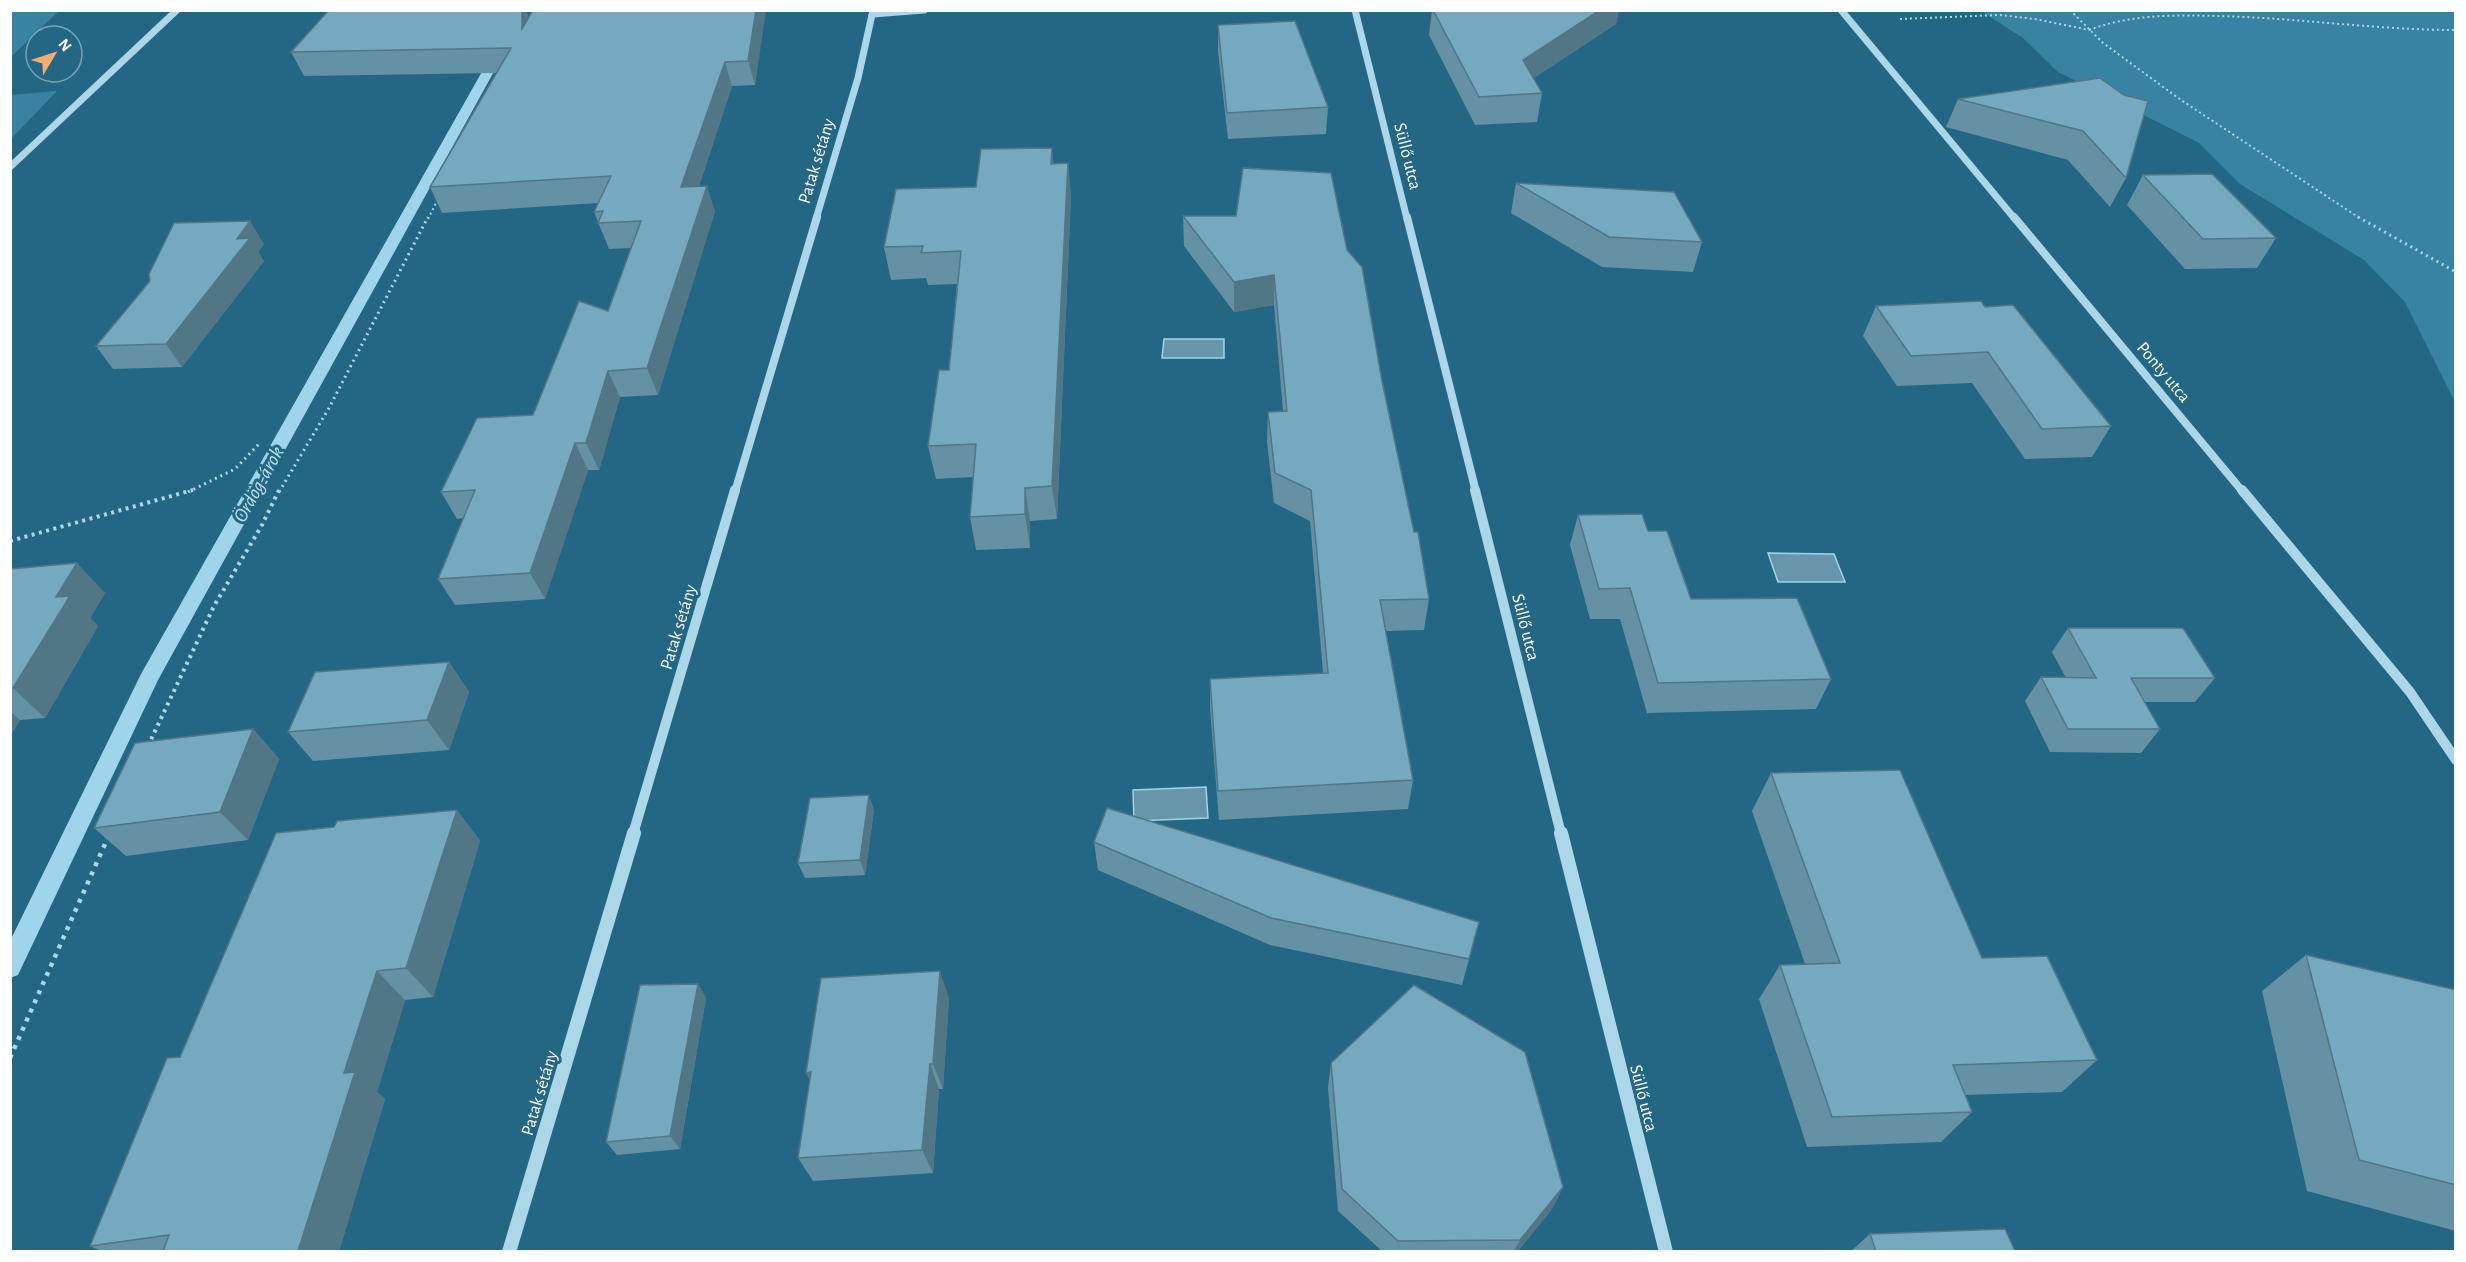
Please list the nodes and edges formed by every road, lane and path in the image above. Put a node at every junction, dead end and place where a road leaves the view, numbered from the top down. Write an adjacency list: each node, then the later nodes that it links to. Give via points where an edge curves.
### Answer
1 (177, 10): 10 (street)
2 (924, 10): 6 (street)
3 (1354, 10): 20 (street, Süllő utca)
4 (1841, 10): 7 (street, Ponty utca)
5 (2070, 10): 9 (path)
6 (873, 12): 19 (street, Patak sétány, via 851,101)
7 (1854, 26): 9 (path, via 1879,21 2000,15); 16 (street, Ponty utca, via 2410,692)
8 (2456, 30): 9 (path, via 2198,14 2114,19)
9 (2089, 31): 12 (path, via 2148,77 2308,186)
10 (10, 167)
11 (442, 191): 15 (path, via 329,408 214,606)
12 (2456, 272)
13 (259, 444): 14 (path, via 235,469 192,492)
14 (10, 541)
15 (143, 756)
16 (2456, 760)
17 (110, 832): 18 (path)
18 (10, 1058)
19 (509, 1251)
20 (1666, 1251)

